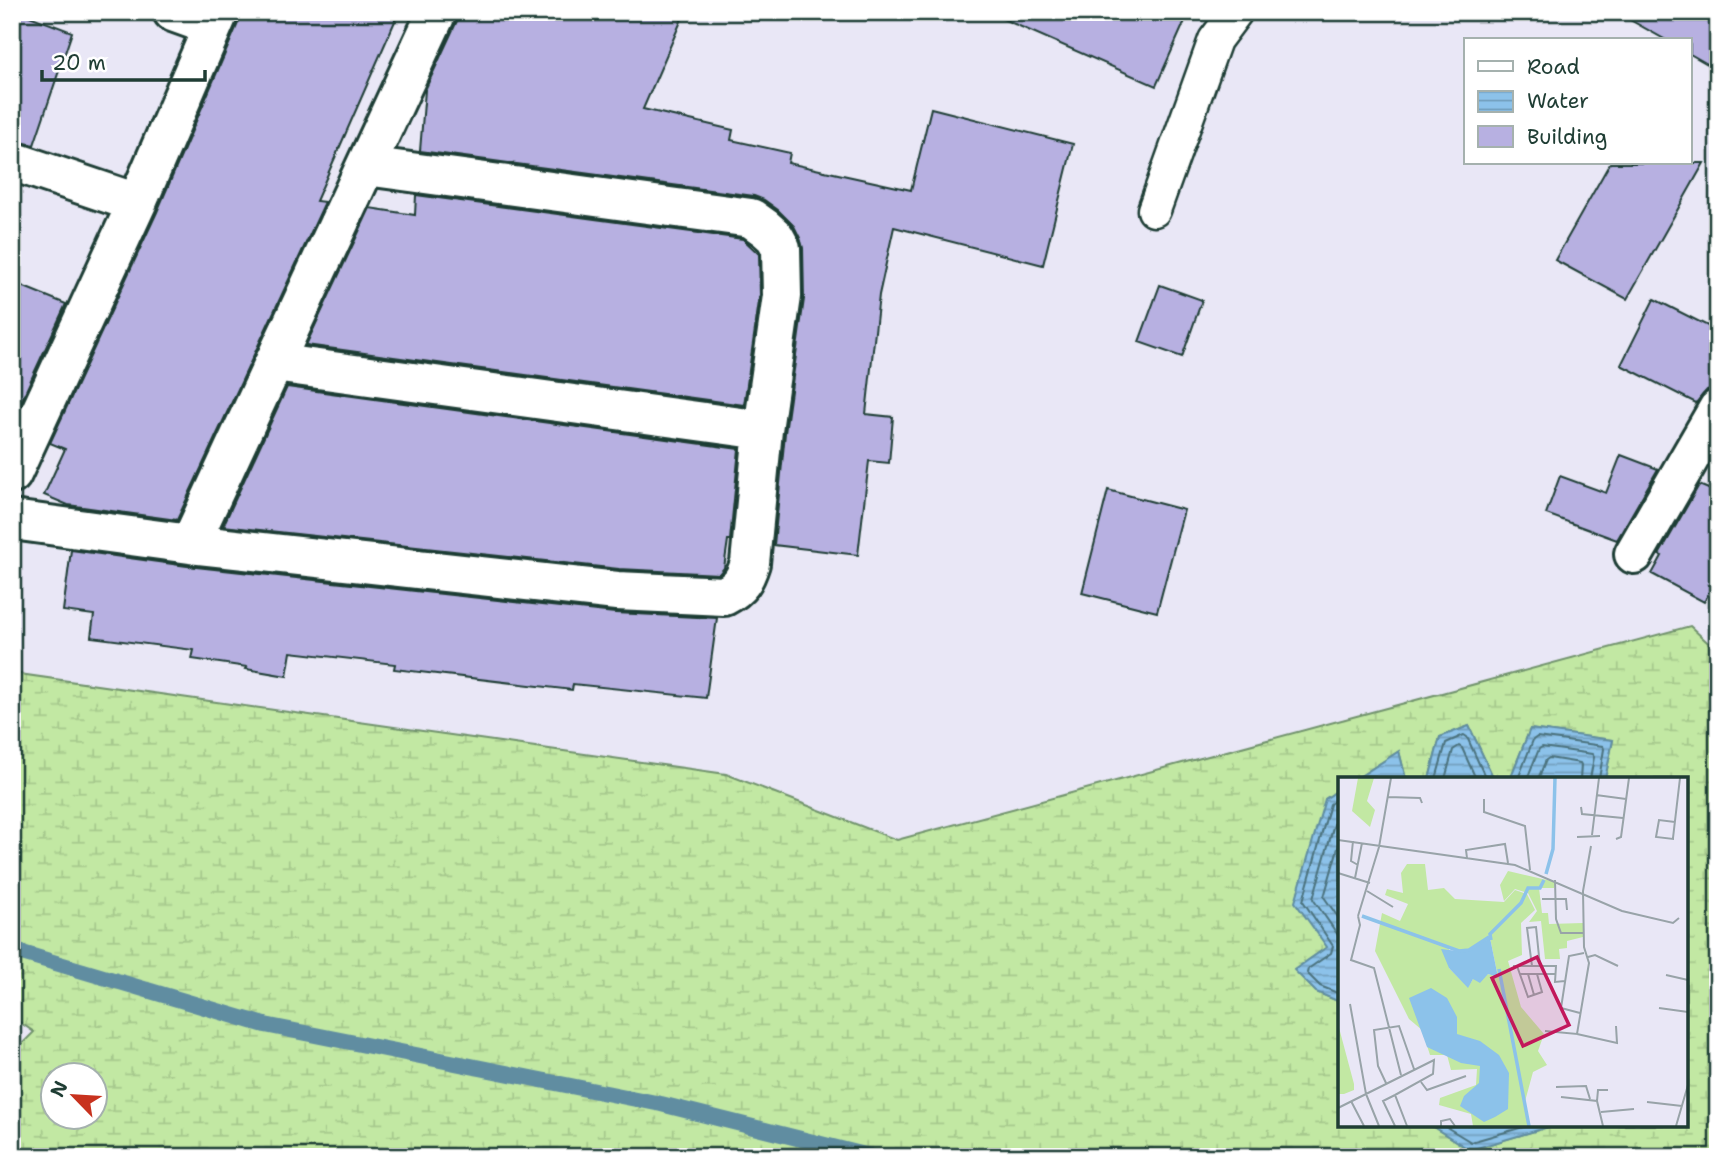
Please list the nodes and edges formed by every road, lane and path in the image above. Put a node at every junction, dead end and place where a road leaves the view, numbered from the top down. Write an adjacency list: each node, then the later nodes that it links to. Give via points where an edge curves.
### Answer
1 (173, 12): 4 (street)
2 (437, 12): 6 (street)
3 (1236, 12): 8 (lane, via 1215,40)
4 (216, 19): 7 (street)
5 (12, 161): 7 (street)
6 (366, 166): 9 (street); 11 (street, via 751,218 775,237 781,248 782,296)
7 (137, 203): 12 (street)
8 (1154, 210)
9 (274, 363): 11 (street); 14 (street)
10 (1718, 409): 15 (street)
11 (763, 430): 14 (street, via 750,563 745,579 724,596 617,591)
12 (12, 474)
13 (12, 520): 14 (street)
14 (190, 544)
15 (1634, 554)

